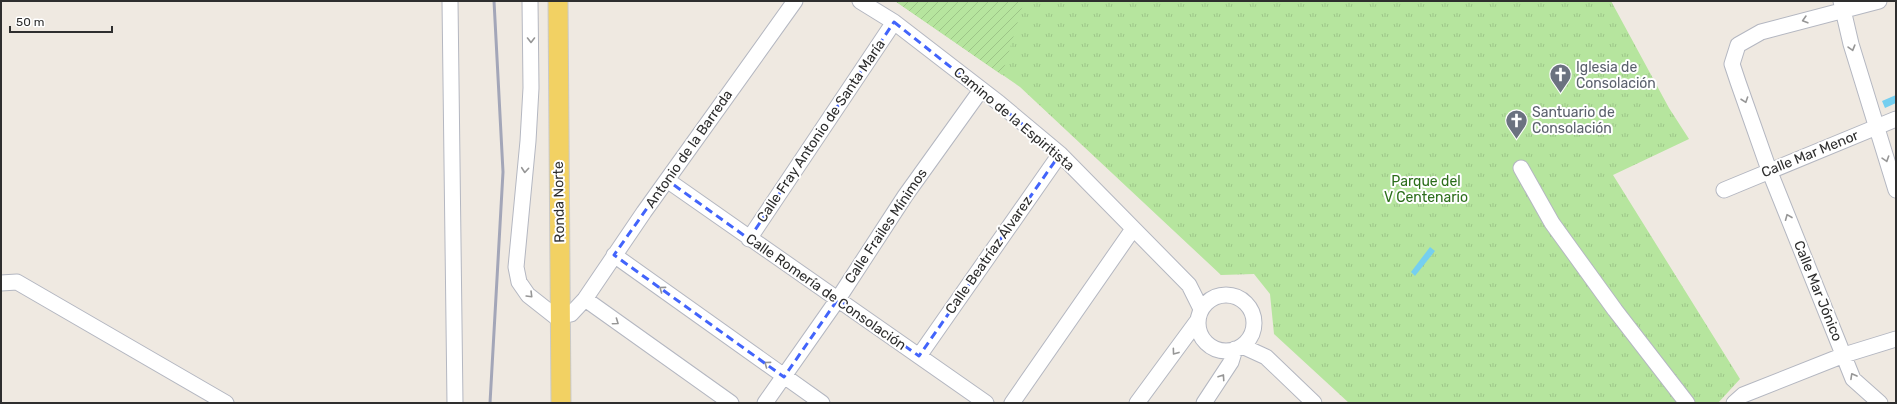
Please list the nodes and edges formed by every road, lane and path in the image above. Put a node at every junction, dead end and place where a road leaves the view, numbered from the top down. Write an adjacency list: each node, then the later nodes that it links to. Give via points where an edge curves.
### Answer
1 (450, 1): 37 (street)
2 (530, 1): 27 (street, one-way to 27, via 531,88 516,267 519,282 528,294)
3 (558, 1): 27 (main road, Ronda Norte)
4 (795, 1): 15 (street, Antonio de la Barreda)
5 (860, 1): 8 (street, Camino de la Espiritista)
6 (1879, 1): 7 (street, Calle Mar Jónico)
7 (1842, 5): 11 (street, one-way to 11); 14 (street, Calle Mar Jónico, one-way to 14, via 1761,32 1738,45 1732,64)
8 (894, 22): 9 (street, Camino de la Espiritista); 19 (street, Calle Fray Antonio de Santa María)
9 (981, 90): 12 (street, Camino de la Espiritista); 25 (street, Calle Frailes Mínimos, via 905,196)
10 (1896, 119): 11 (street, Calle Mar Menor)
11 (1876, 128): 14 (street, Calle Mar Menor); 17 (street, one-way to 17)
12 (1060, 154): 18 (street, Camino de la Espiritista); 32 (street, Calle Beatríaz Álvarez)
13 (1521, 168): 47 (street, via 1552,223)
14 (1769, 170): 16 (street, Calle Mar Menor); 31 (street, Calle Mar Jónico, one-way to 14)
15 (667, 180): 19 (street, Calle Romería de Consolación); 20 (street, Antonio de la Barreda)
16 (1724, 190)
17 (1896, 190)
18 (1133, 229): 22 (street, Camino de la Espiritista); 43 (street)
19 (749, 239): 25 (street, Calle Romería de Consolación)
20 (614, 255): 24 (street, Antonio de la Barreda); 34 (street, one-way to 20)
21 (1, 283): 36 (street, via 17,282)
22 (1189, 285): 23 (street, Camino de la Espiritista); 26 (street, Camino de la Espiritista)
23 (1213, 298): 26 (street); 28 (street, via 1227,295 1243,300 1253,316)
24 (585, 299): 27 (street, Antonio de la Barreda, via 571,314); 39 (street, one-way to 39)
25 (838, 299): 32 (street, Calle Romería de Consolación); 34 (street, Calle Frailes Mínimos)
26 (1199, 315): 30 (street, via 1198,330 1206,344 1214,349 1226,351); 44 (street, one-way to 44)
27 (561, 319): 38 (main road, Ronda Norte)
28 (1254, 326): 30 (street, via 1249,339); 33 (street)
29 (1896, 340): 31 (street)
30 (1238, 348): 33 (street); 45 (street, one-way to 30)
31 (1844, 355): 35 (street); 48 (street, Calle Mar Jónico, one-way to 31, via 1853,379)
32 (919, 356): 42 (street, Calle Romería de Consolación)
33 (1266, 357): 46 (street)
34 (784, 377): 40 (street, Calle Frailes Mínimos); 41 (street)
35 (1742, 400)
36 (226, 403)
37 (455, 403)
38 (561, 403)
39 (731, 403)
40 (765, 403)
41 (822, 403)
42 (986, 403)
43 (1012, 403)
44 (1138, 403)
45 (1204, 403)
46 (1314, 403)
47 (1686, 403)
48 (1880, 403)

